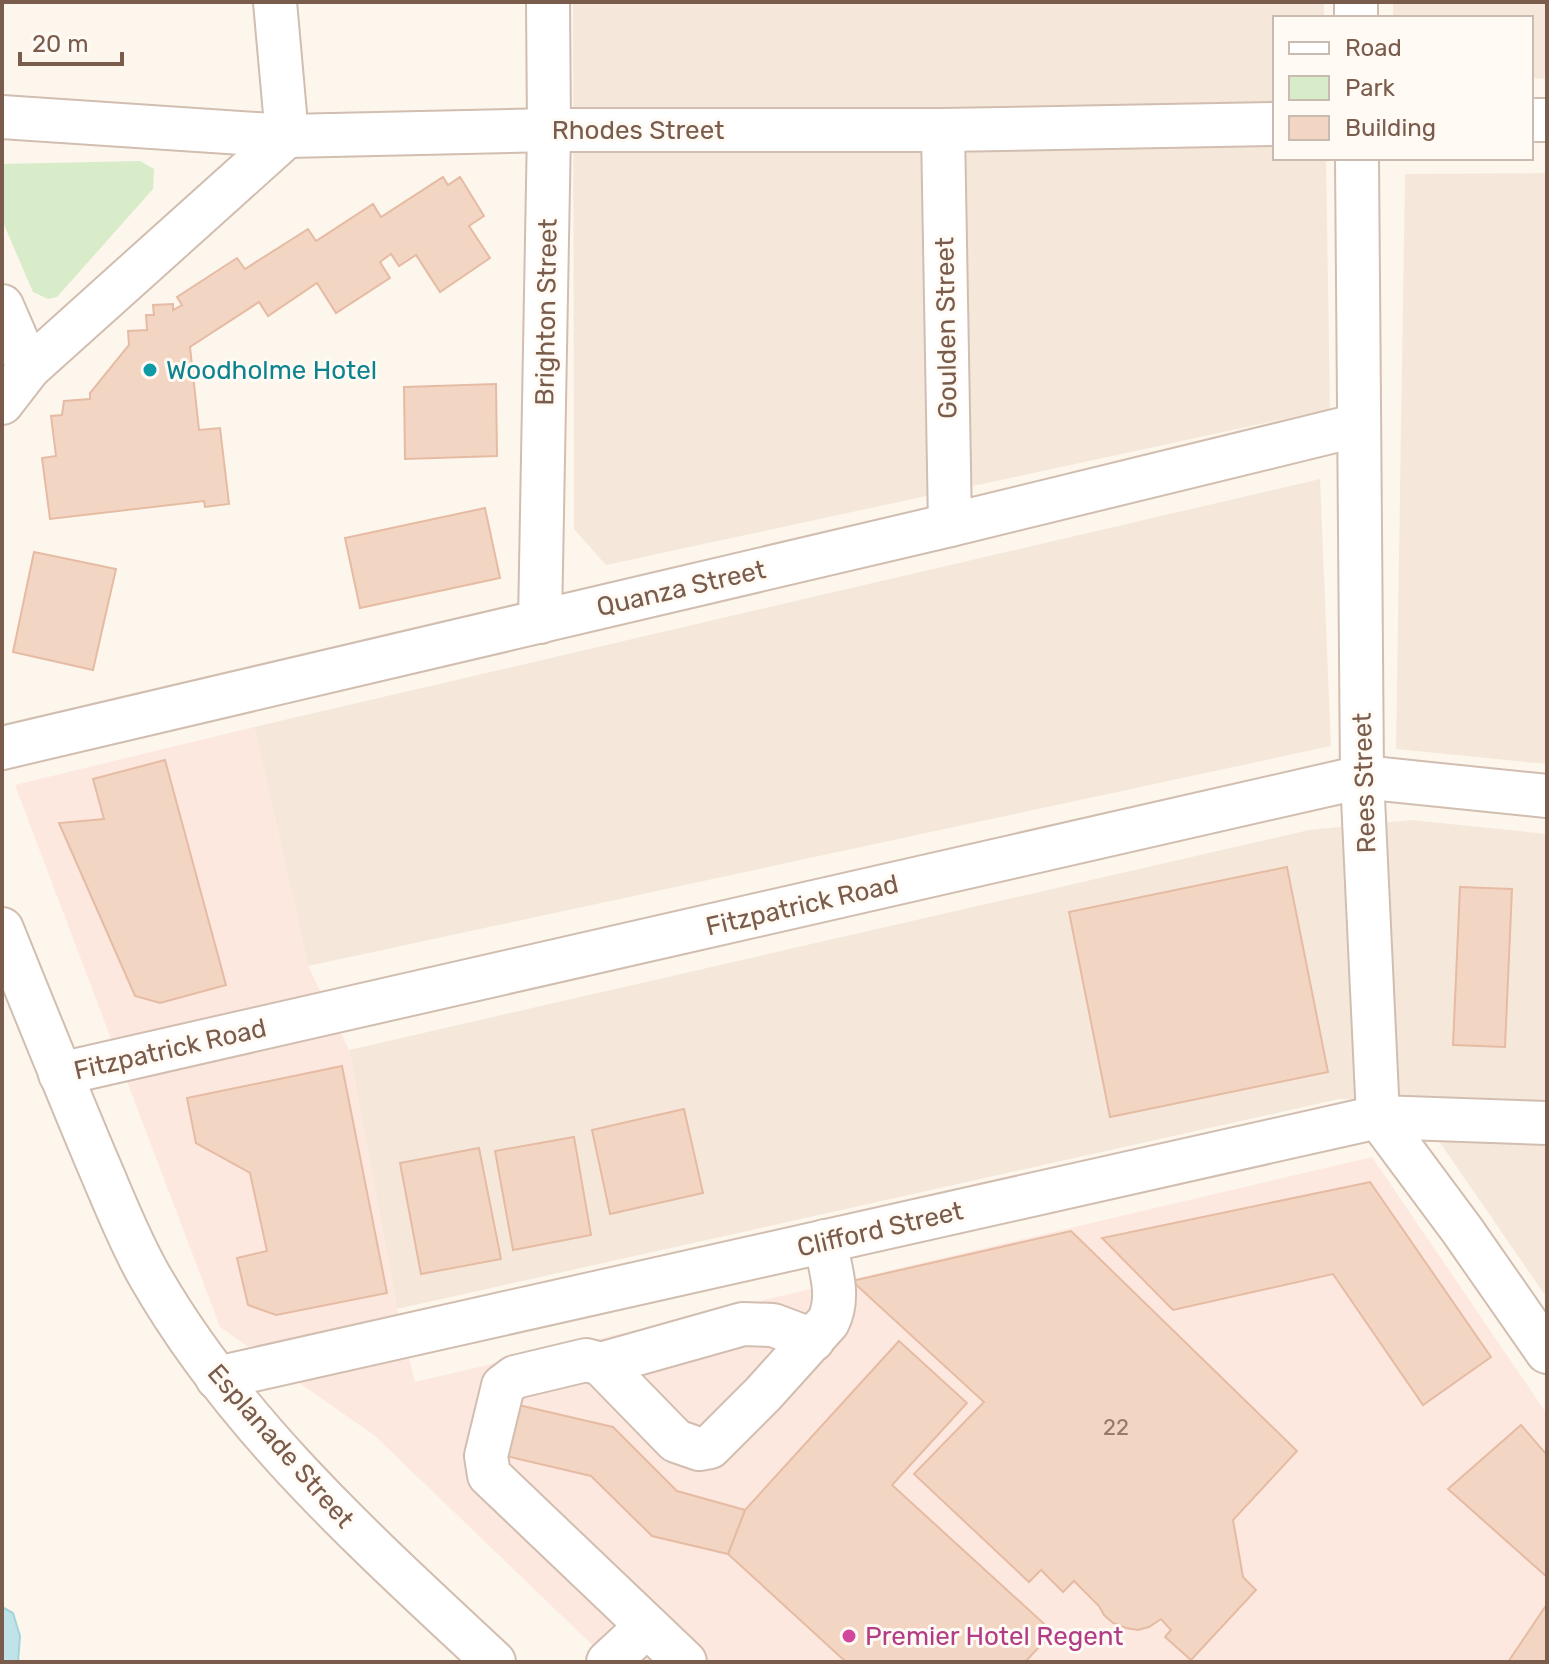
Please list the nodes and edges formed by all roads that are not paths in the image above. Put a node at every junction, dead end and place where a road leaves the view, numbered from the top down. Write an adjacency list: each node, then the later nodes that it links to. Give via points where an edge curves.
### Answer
1 (275, 2): 7 (street)
2 (548, 2): 5 (street, Brighton Street)
3 (2, 117): 7 (street, Rhodes Street)
4 (1273, 124): 6 (street, Rhodes Street)
5 (549, 130): 6 (street, Rhodes Street); 7 (street, Rhodes Street); 14 (street, Brighton Street)
6 (943, 130): 13 (street, Goulden Street)
7 (287, 136): 10 (street)
8 (1357, 160): 12 (street, Rees Street)
9 (2, 306): 10 (street)
10 (29, 368): 11 (street)
11 (2, 403)
12 (1359, 425): 13 (street, Quanza Street); 16 (street, Rees Street)
13 (950, 525): 14 (street, Quanza Street)
14 (540, 622): 15 (street, Quanza Street)
15 (2, 748)
16 (1362, 777): 17 (street, Fitzpatrick Road); 19 (street, Fitzpatrick Road); 20 (street, Rees Street)
17 (1547, 796)
18 (2, 929): 19 (street, Esplanade Street)
19 (60, 1074): 26 (street, Esplanade Street, via 148,1274)
20 (1378, 1117): 21 (street, Clifford Street); 22 (street, Clifford Street); 24 (street)
21 (1547, 1123)
22 (825, 1241): 23 (street, via 834,1311); 26 (street, Clifford Street)
23 (813, 1340): 25 (street, via 773,1325 743,1324); 25 (street, via 710,1447 699,1449 676,1441)
24 (1547, 1352)
25 (601, 1364): 27 (street, via 586,1360 508,1380 486,1466 489,1475)
26 (217, 1378): 28 (street, Esplanade Street, via 276,1449 374,1550)
27 (647, 1626): 29 (street); 30 (street)
28 (494, 1662)
29 (608, 1662)
30 (685, 1662)

